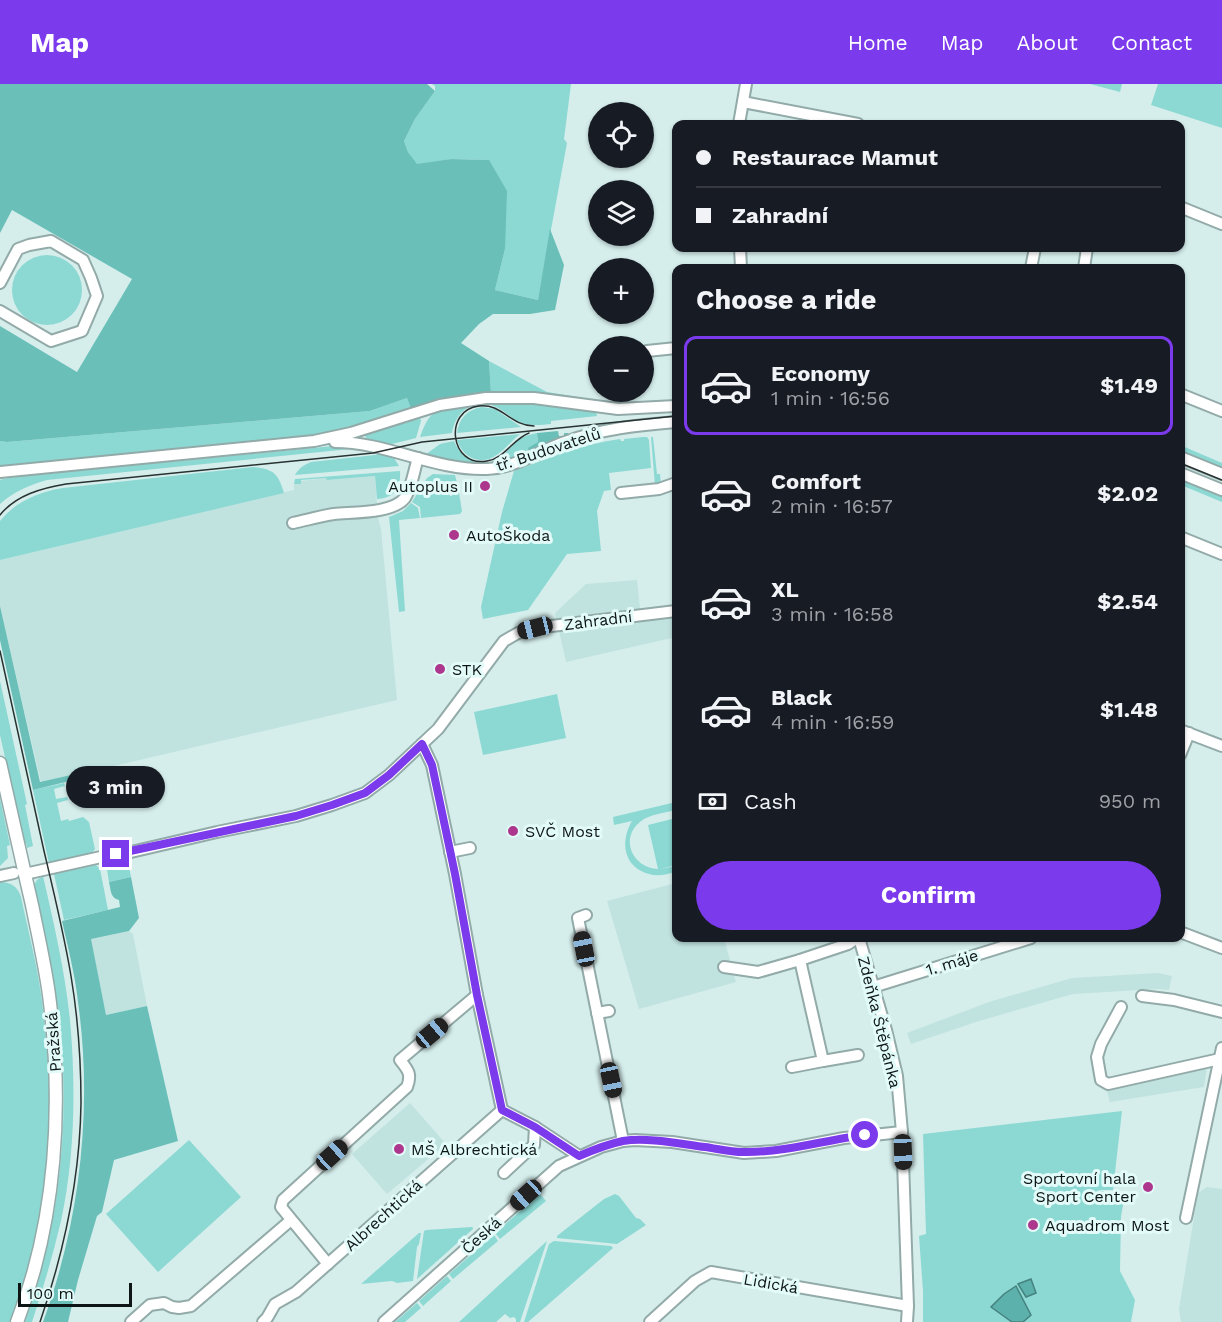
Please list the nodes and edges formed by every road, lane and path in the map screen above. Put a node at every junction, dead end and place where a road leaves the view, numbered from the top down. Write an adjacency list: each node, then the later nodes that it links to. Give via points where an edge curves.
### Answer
1 (746, 84): 2 (street)
2 (743, 102): 3 (street); 4 (street)
3 (740, 120)
4 (837, 120)
5 (1185, 209): 6 (street)
6 (1222, 225)
7 (0, 283): 8 (street, via 18,249 51,241 83,260 97,296 82,331 51,341)
8 (0, 311)
9 (672, 348): 10 (street)
10 (654, 350)
11 (1185, 396): 13 (street)
12 (672, 406): 15 (street, tř. Budovatelů, via 618,409 534,398 486,398 440,405)
13 (1222, 411)
14 (672, 422): 16 (street, tř. Budovatelů, via 597,432 489,469)
15 (314, 441): 16 (street, tř. Budovatelů, via 351,442); 18 (street, tř. Budovatelů)
16 (418, 458): 24 (street, via 407,494 396,506)
17 (1185, 459): 19 (street)
18 (0, 472)
19 (1222, 474)
20 (1185, 475): 22 (street)
21 (672, 484): 23 (street)
22 (1222, 490)
23 (621, 493)
24 (293, 523)
25 (1185, 539): 26 (street)
26 (1222, 554)
27 (672, 611): 29 (street, Zahradní, via 518,633 504,641 438,729)
28 (1185, 732): 30 (street)
29 (422, 744): 33 (street, via 432,765); 34 (street, Zahradní, via 365,793 332,805 131,852)
30 (1222, 747)
31 (0, 763): 34 (main road, Pražská)
32 (470, 848): 33 (street)
33 (450, 852): 45 (street)
34 (19, 873): 35 (street, Zahradní); 65 (main road, Pražská, via 49,994 56,1101 44,1224)
35 (0, 876)
36 (586, 915): 50 (street, via 578,918)
37 (1185, 934): 41 (street)
38 (851, 942): 42 (street, Zdeňka Štěpánka)
39 (859, 942): 44 (street, Zdeňka Štěpánka)
40 (1018, 942): 44 (street, 1. máje)
41 (1222, 948)
42 (801, 960): 43 (street, Zdeňka Štěpánka, via 758,972); 53 (street)
43 (724, 967)
44 (873, 987): 57 (street, Zdeňka Štěpánka, via 895,1068)
45 (477, 995): 55 (street); 62 (street, via 397,1062 408,1070 407,1087 283,1200 281,1208)
46 (1143, 996): 49 (street)
47 (1121, 1007): 51 (street, via 1097,1057 1101,1080 1108,1084)
48 (609, 1011): 50 (street)
49 (1222, 1012)
50 (597, 1013): 58 (street)
51 (1221, 1053): 61 (street)
52 (858, 1055): 53 (street, Zdeňka Štěpánka)
53 (824, 1061): 54 (street, Zdeňka Štěpánka)
54 (792, 1067)
55 (502, 1110): 56 (street); 63 (street, Albrechtická)
56 (535, 1127): 59 (street); 60 (street, via 534,1145)
57 (902, 1132): 58 (street, Česká, via 744,1153 672,1142); 64 (street, Zdeňka Štěpánka)
58 (623, 1141): 59 (street, Česká)
59 (579, 1156): 68 (street, Česká, via 559,1166)
60 (504, 1173)
61 (1186, 1218)
62 (291, 1220): 63 (street, Albrechtická); 66 (street, via 191,1306 150,1305)
63 (328, 1264): 67 (street, via 296,1292 275,1304)
64 (908, 1306): 69 (street, Lidická, via 711,1272 695,1281); 70 (street, Zdeňka Štěpánka)
65 (17, 1322)
66 (131, 1322)
67 (263, 1322)
68 (384, 1322)
69 (650, 1322)
70 (907, 1322)

